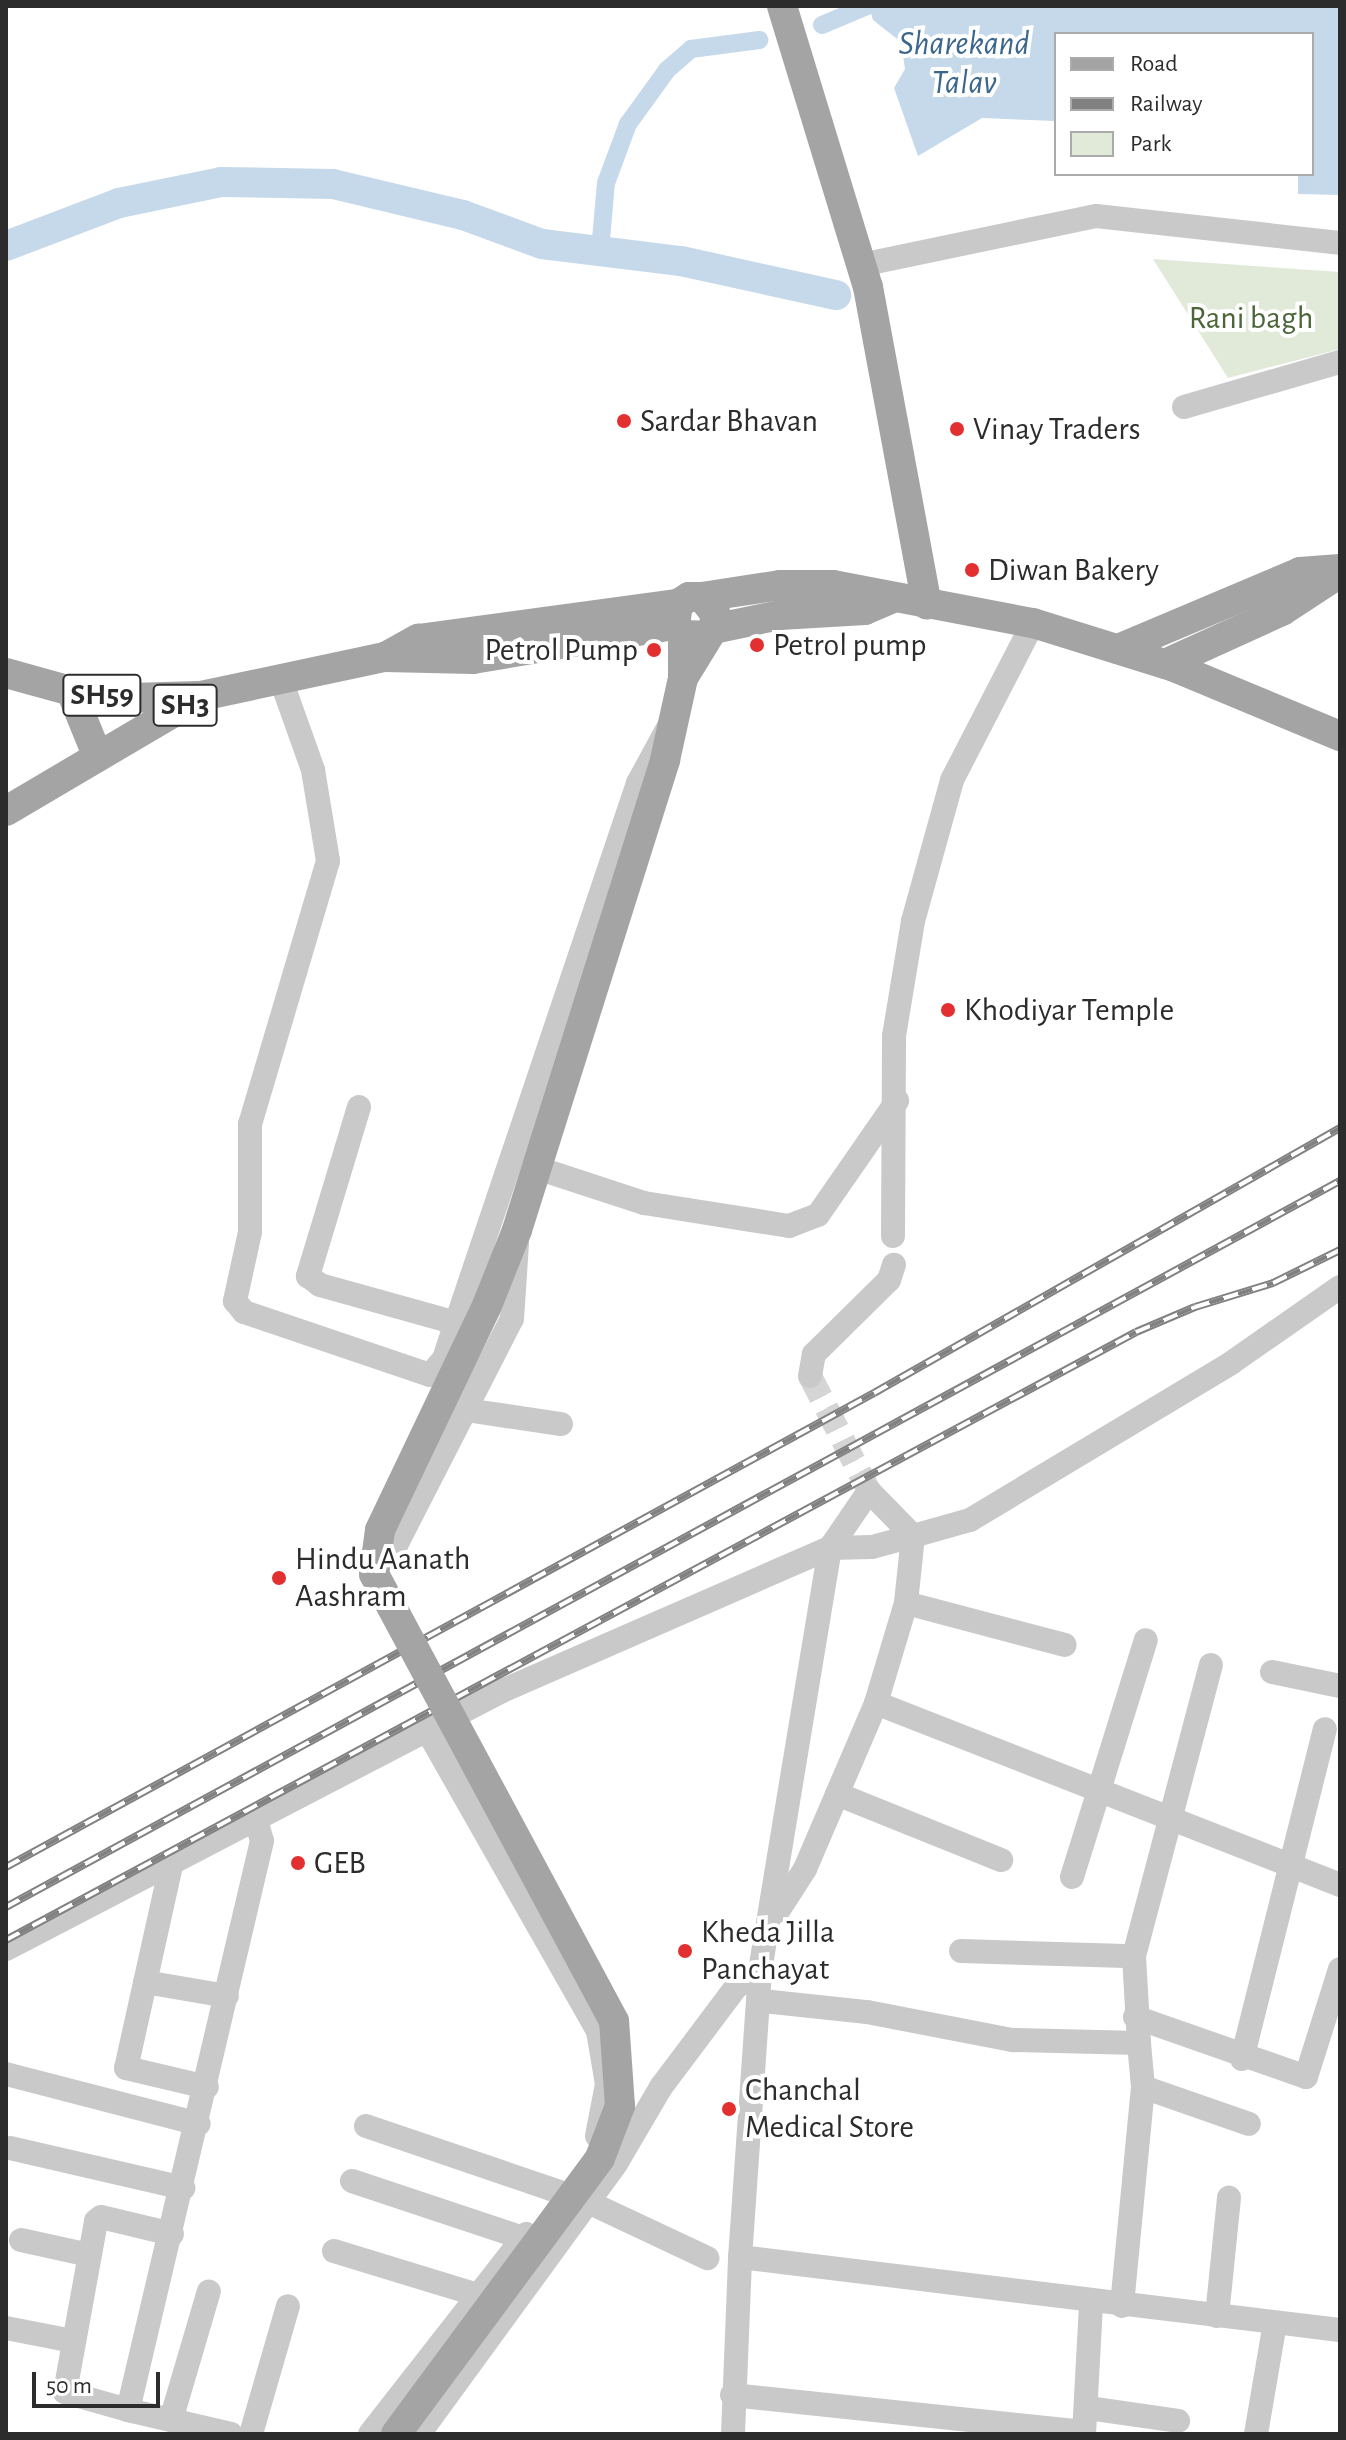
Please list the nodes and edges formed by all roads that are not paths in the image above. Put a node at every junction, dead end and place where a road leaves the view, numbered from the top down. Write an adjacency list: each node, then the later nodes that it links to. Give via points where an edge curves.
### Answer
1 (782, 6): 3 (main road)
2 (1340, 243): 3 (street, via 1096,216)
3 (861, 265): 7 (main road)
4 (1340, 362): 5 (street)
5 (1184, 407)
6 (1340, 571): 10 (main road, via 1300,572); 11 (main road, via 1282,611)
7 (927, 605): 8 (main road, via 833,585 780,585); 9 (main road)
8 (693, 621): 13 (main road, SH3, via 473,659 385,657); 16 (main road)
9 (1033, 623): 10 (main road); 20 (street, via 952,780 913,921 894,1036)
10 (1118, 649): 11 (main road)
11 (1165, 664): 17 (main road)
12 (6, 673): 14 (main road, SH59)
13 (281, 680): 15 (main road, SH3); 27 (street, via 313,770 328,861 250,1124 250,1232 235,1301 244,1312 430,1375 444,1359)
14 (71, 691): 15 (main road, SH59, via 131,698); 18 (main road)
15 (201, 696): 18 (main road, SH3)
16 (674, 718): 22 (main road); 27 (street, via 638,783)
17 (1340, 736)
18 (98, 757): 19 (main road, SH3)
19 (6, 811)
20 (897, 1101): 22 (street, via 818,1215 789,1226 644,1203); 24 (street)
21 (359, 1107): 27 (street, via 308,1276 320,1285)
22 (537, 1168): 23 (main road)
23 (517, 1230): 29 (street, via 512,1319); 101 (main road, bridge, via 486,1308 380,1530 374,1574 614,2021 621,2059 620,2106 600,2158)
24 (893, 1236)
25 (894, 1265): 28 (street, via 889,1280 814,1354)
26 (1340, 1287): 31 (street, via 1231,1363 970,1520)
27 (456, 1323)
28 (810, 1376)
29 (466, 1410): 30 (street); 33 (street)
30 (561, 1424)
31 (913, 1536): 32 (street, via 872,1547); 32 (street, via 869,1491); 34 (street)
32 (830, 1548): 42 (street); 52 (street)
33 (391, 1555)
34 (906, 1603): 36 (street); 40 (street)
35 (1146, 1640): 43 (street)
36 (1065, 1645)
37 (1211, 1665): 46 (street)
38 (1272, 1672): 39 (street)
39 (1340, 1686)
40 (876, 1703): 43 (street); 44 (street)
41 (1325, 1729): 49 (street)
42 (427, 1730): 45 (street); 73 (street, via 590,2013 604,2049 607,2084 598,2133)
43 (1098, 1787): 46 (street); 50 (street)
44 (837, 1794): 47 (street); 52 (street, via 805,1869)
45 (255, 1817): 48 (street); 59 (street, via 262,1841)
46 (1167, 1818): 49 (street); 55 (street)
47 (1001, 1860)
48 (172, 1861): 53 (street); 58 (street)
49 (1292, 1867): 51 (street); 63 (street)
50 (1072, 1877)
51 (1340, 1885)
52 (771, 1922): 57 (street)
53 (6, 1949)
54 (961, 1951): 55 (street)
55 (1134, 1956): 61 (street)
56 (1340, 1969): 63 (street, via 1306,2077)
57 (760, 1972): 60 (street); 75 (street, via 736,1987 670,2075)
58 (145, 1982): 59 (street); 65 (street, via 126,2068)
59 (227, 1996): 65 (street)
60 (762, 2001): 62 (street, via 867,2012 1013,2040); 81 (street)
61 (1135, 2017): 62 (street); 63 (street)
62 (1139, 2043): 66 (street)
63 (1242, 2059)
64 (6, 2074): 67 (street)
65 (207, 2087): 67 (street)
66 (1143, 2087): 68 (street); 87 (street)
67 (199, 2124): 72 (street)
68 (1249, 2124)
69 (366, 2126): 73 (street)
70 (10, 2148): 72 (street)
71 (352, 2181): 77 (street)
72 (183, 2188): 76 (street)
73 (560, 2192): 77 (street)
74 (1229, 2198): 88 (street)
75 (588, 2202): 82 (street); 102 (street)
76 (172, 2234): 80 (street, via 97,2217); 94 (street)
77 (523, 2238): 84 (street)
78 (21, 2240): 80 (street)
79 (334, 2251): 84 (street)
80 (89, 2255): 92 (street)
81 (740, 2257): 85 (street); 93 (street)
82 (707, 2258)
83 (209, 2291): 95 (street)
84 (478, 2295): 100 (street)
85 (1091, 2303): 87 (street); 97 (street)
86 (288, 2306): 99 (street)
87 (1122, 2306): 88 (street)
88 (1217, 2316): 89 (street)
89 (1275, 2323): 91 (street); 104 (street)
90 (6, 2328): 92 (street)
91 (1340, 2330)
92 (73, 2341): 94 (street, via 65,2392)
93 (732, 2395): 97 (street); 103 (street)
94 (128, 2410): 95 (street)
95 (171, 2420): 98 (street)
96 (1178, 2421): 97 (street)
97 (1085, 2425)
98 (231, 2434)
99 (251, 2434)
100 (370, 2434)
101 (396, 2434)
102 (419, 2434)
103 (733, 2434)
104 (1256, 2434)

